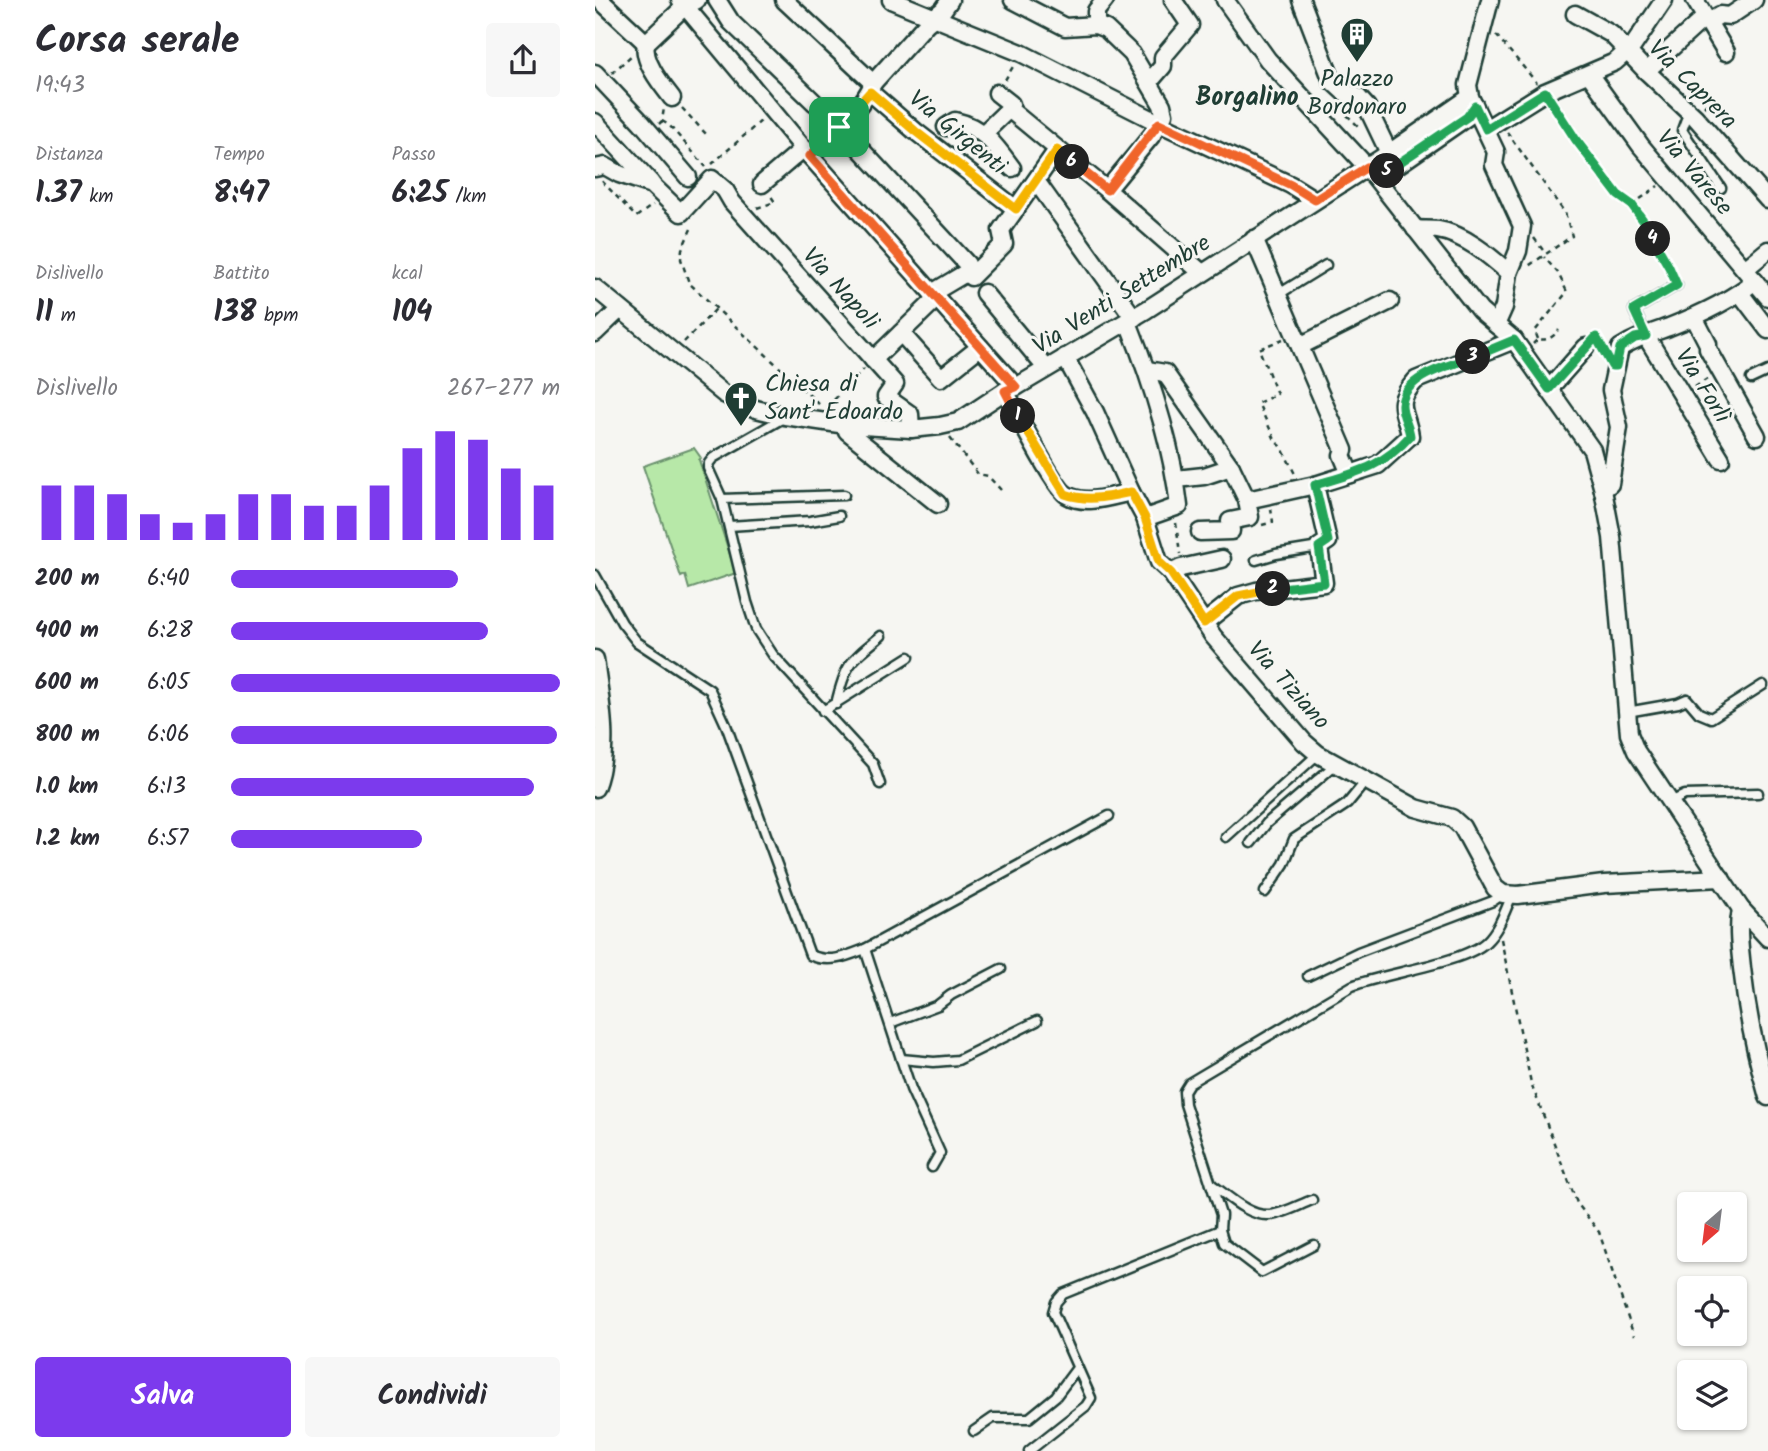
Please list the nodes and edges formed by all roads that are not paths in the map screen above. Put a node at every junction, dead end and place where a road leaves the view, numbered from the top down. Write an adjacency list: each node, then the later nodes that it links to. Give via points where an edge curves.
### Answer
1 (600, 0): 20 (street)
2 (717, 0): 31 (street, via 731,22)
3 (784, 0): 27 (street, Via Girgenti)
4 (891, 0): 17 (street)
5 (950, 0): 17 (street)
6 (1013, 0): 19 (street, via 1065,27)
7 (1173, 0): 26 (street, via 1190,25)
8 (1225, 0): 44 (street, via 1268,60)
9 (1301, 0): 42 (street, via 1332,81 1367,107)
10 (1490, 0): 30 (street, via 1468,85)
11 (1664, 0): 21 (street)
12 (1695, 0): 18 (street)
13 (1753, 0): 18 (street, via 1730,16)
14 (687, 2): 20 (street); 41 (street)
15 (1099, 3): 19 (street)
16 (1575, 14): 21 (street, Via Caprera, via 1611,34)
17 (935, 17): 27 (street); 35 (street, via 1021,53)
18 (1707, 20): 22 (street); 23 (street)
19 (1096, 25): 26 (street, via 1116,37)
20 (646, 43): 29 (street, via 644,51)
21 (1627, 52): 23 (street, Via Caprera); 24 (street)
22 (1726, 52)
23 (1646, 71): 33 (street, Via Caprera)
24 (1589, 74): 36 (street, via 1545,92); 62 (street, Via Varese, via 1668,179)
25 (599, 77): 46 (street, via 656,126)
26 (1150, 81): 35 (street, via 1164,114)
27 (871, 88): 41 (street); 54 (street, Via Girgenti, via 915,131)
28 (997, 93): 32 (street, via 1011,104)
29 (672, 97)
30 (1473, 101): 36 (street); 42 (street); 44 (street, via 1467,117 1389,171)
31 (814, 103)
32 (1009, 109): 38 (street); 40 (street)
33 (1692, 114): 49 (lane, via 1682,130); 53 (street, Via Caprera)
34 (595, 122): 50 (street)
35 (1159, 123): 51 (street); 52 (street)
36 (1492, 124): 60 (street, via 1494,165 1522,226)
37 (946, 127): 38 (street, via 955,121)
38 (984, 133): 43 (street)
39 (853, 141): 61 (street, via 967,264)
40 (1057, 150): 47 (street); 51 (street)
41 (807, 152): 48 (street); 68 (street)
42 (1389, 153): 44 (street)
43 (1012, 168)
44 (1370, 170): 52 (street, Via Venti Settembre); 55 (street)
45 (597, 173): 50 (street, via 605,166)
46 (688, 177)
47 (1036, 181): 54 (street); 73 (street)
48 (762, 184)
49 (1721, 188)
50 (657, 190): 84 (street, Via Napoli, via 681,213 709,174)
51 (1107, 190): 59 (street)
52 (1315, 200): 56 (street, Via Venti Settembre)
53 (1768, 200)
54 (1016, 209): 61 (street, via 1001,230 1004,244)
55 (1415, 229): 60 (street, via 1452,235 1490,256); 74 (street)
56 (1254, 239): 59 (street, Via Venti Settembre); 67 (street)
57 (1768, 250): 62 (street)
58 (1326, 265): 67 (lane)
59 (1202, 273): 73 (street, Via Venti Settembre)
60 (1509, 273): 74 (street)
61 (970, 274): 68 (street)
62 (1750, 275): 66 (street); 69 (street, Via Varese)
63 (1677, 285): 78 (lane, via 1634,310)
64 (595, 288): 71 (street, Via Venti Settembre)
65 (984, 293): 85 (street)
66 (1740, 293): 72 (street); 75 (street)
67 (1279, 294): 79 (street)
68 (935, 296): 77 (street); 80 (street)
69 (1768, 297)
70 (1390, 301): 79 (street)
71 (620, 309): 76 (street); 91 (street, Via Venti Settembre, via 724,394)
72 (1695, 317): 78 (street); 94 (street)
73 (1131, 320): 83 (street, Via Venti Settembre); 86 (street)
74 (1496, 325): 81 (street)
75 (1768, 330)
76 (595, 333)
77 (901, 333): 80 (street, via 941,378); 84 (street)
78 (1646, 336): 95 (street, Via Forlì); 100 (street, via 1620,348 1611,390 1619,427 1616,455 1611,484)
79 (1297, 340): 97 (street)
80 (980, 346): 89 (street)
81 (1519, 347): 90 (street); 97 (street, via 1416,380 1402,401 1410,436 1378,465)
82 (1586, 347): 90 (street)
83 (1065, 358): 85 (street, Via Venti Settembre); 101 (street, Via Tiziano)
84 (873, 360): 93 (street, Via Napoli, via 895,384 886,397 910,414)
85 (1046, 368): 89 (street, Via Venti Settembre)
86 (1147, 370): 96 (street, via 1165,373); 98 (street)
87 (1768, 372): 88 (lane)
88 (1751, 379)
89 (1010, 389): 93 (street, Via Venti Settembre, via 958,422); 101 (street, via 1040,455 1065,494 1094,500)
90 (1549, 389): 100 (street, via 1592,450)
91 (785, 416): 92 (street, Via Venti Settembre); 103 (lane, via 709,463)
92 (846, 425): 93 (street, Via Venti Settembre); 105 (street)
93 (911, 429)
94 (1757, 436)
95 (1721, 459)
96 (1231, 467): 98 (street); 104 (street)
97 (1350, 474): 99 (street)
98 (1176, 479): 107 (street, via 1179,506)
99 (1308, 487): 104 (street); 110 (street, via 1328,541)
100 (1603, 490): 122 (street, via 1612,537)
101 (1131, 492): 107 (street, Via Tiziano)
102 (845, 495): 103 (lane)
103 (722, 499): 108 (lane)
104 (1247, 500): 109 (street, via 1250,517 1230,521 1231,531)
105 (938, 504)
106 (839, 516): 108 (lane)
107 (1145, 518): 113 (street, Via Tiziano, via 1159,562)
108 (729, 526): 121 (lane, via 756,629)
109 (1200, 531)
110 (1319, 547): 112 (lane); 115 (street, via 1324,583 1238,596)
111 (1222, 559): 113 (street)
112 (1256, 560)
113 (1171, 573): 115 (street, Via Tiziano)
114 (595, 575): 138 (lane, via 637,642 710,690 810,955 838,959)
115 (1204, 623): 123 (street, Via Tiziano)
116 (881, 636): 120 (lane, via 851,660)
117 (909, 657): 120 (lane)
118 (595, 659): 127 (street, via 603,730)
119 (1763, 685): 122 (lane, via 1711,718 1686,699)
120 (836, 704): 121 (lane)
121 (823, 711): 126 (lane, via 873,764)
122 (1627, 712): 129 (street, via 1636,751)
123 (1318, 754): 124 (street, Via Tiziano); 131 (lane)
124 (1336, 764): 125 (street, Via Tiziano); 132 (lane, via 1267,823)
125 (1367, 781): 134 (lane, via 1347,804 1294,839); 135 (street, Via Tiziano, via 1416,808 1447,815 1462,827 1495,888)
126 (880, 784)
127 (595, 788)
128 (1758, 793): 129 (lane, via 1685,795)
129 (1670, 802): 133 (street)
130 (1108, 816): 138 (lane)
131 (1226, 837)
132 (1251, 843)
133 (1721, 878): 135 (street); 136 (street)
134 (1265, 892)
135 (1507, 894): 140 (lane); 146 (lane, via 1501,922 1486,943 1460,957 1352,986 1189,1083 1185,1104)
136 (1741, 909): 137 (street); 144 (street, via 1738,925 1745,997 1752,1044)
137 (1768, 937)
138 (866, 949): 142 (lane)
139 (1001, 968): 142 (lane, via 937,1005)
140 (1308, 976)
141 (1037, 1021): 143 (lane, via 958,1060)
142 (890, 1023): 143 (lane)
143 (901, 1059): 145 (lane, via 940,1153)
144 (1768, 1097)
145 (932, 1167)
146 (1211, 1184): 147 (lane, via 1261,1215 1272,1216); 148 (lane, via 1221,1215)
147 (1312, 1200)
148 (1220, 1230): 149 (lane, via 1224,1243 1262,1272); 150 (lane, via 1063,1294 1053,1312)
149 (1314, 1245)
150 (1077, 1368): 151 (lane, via 1056,1396 1029,1418 993,1419); 152 (lane, via 1091,1398)
151 (974, 1431)
152 (1029, 1451)

